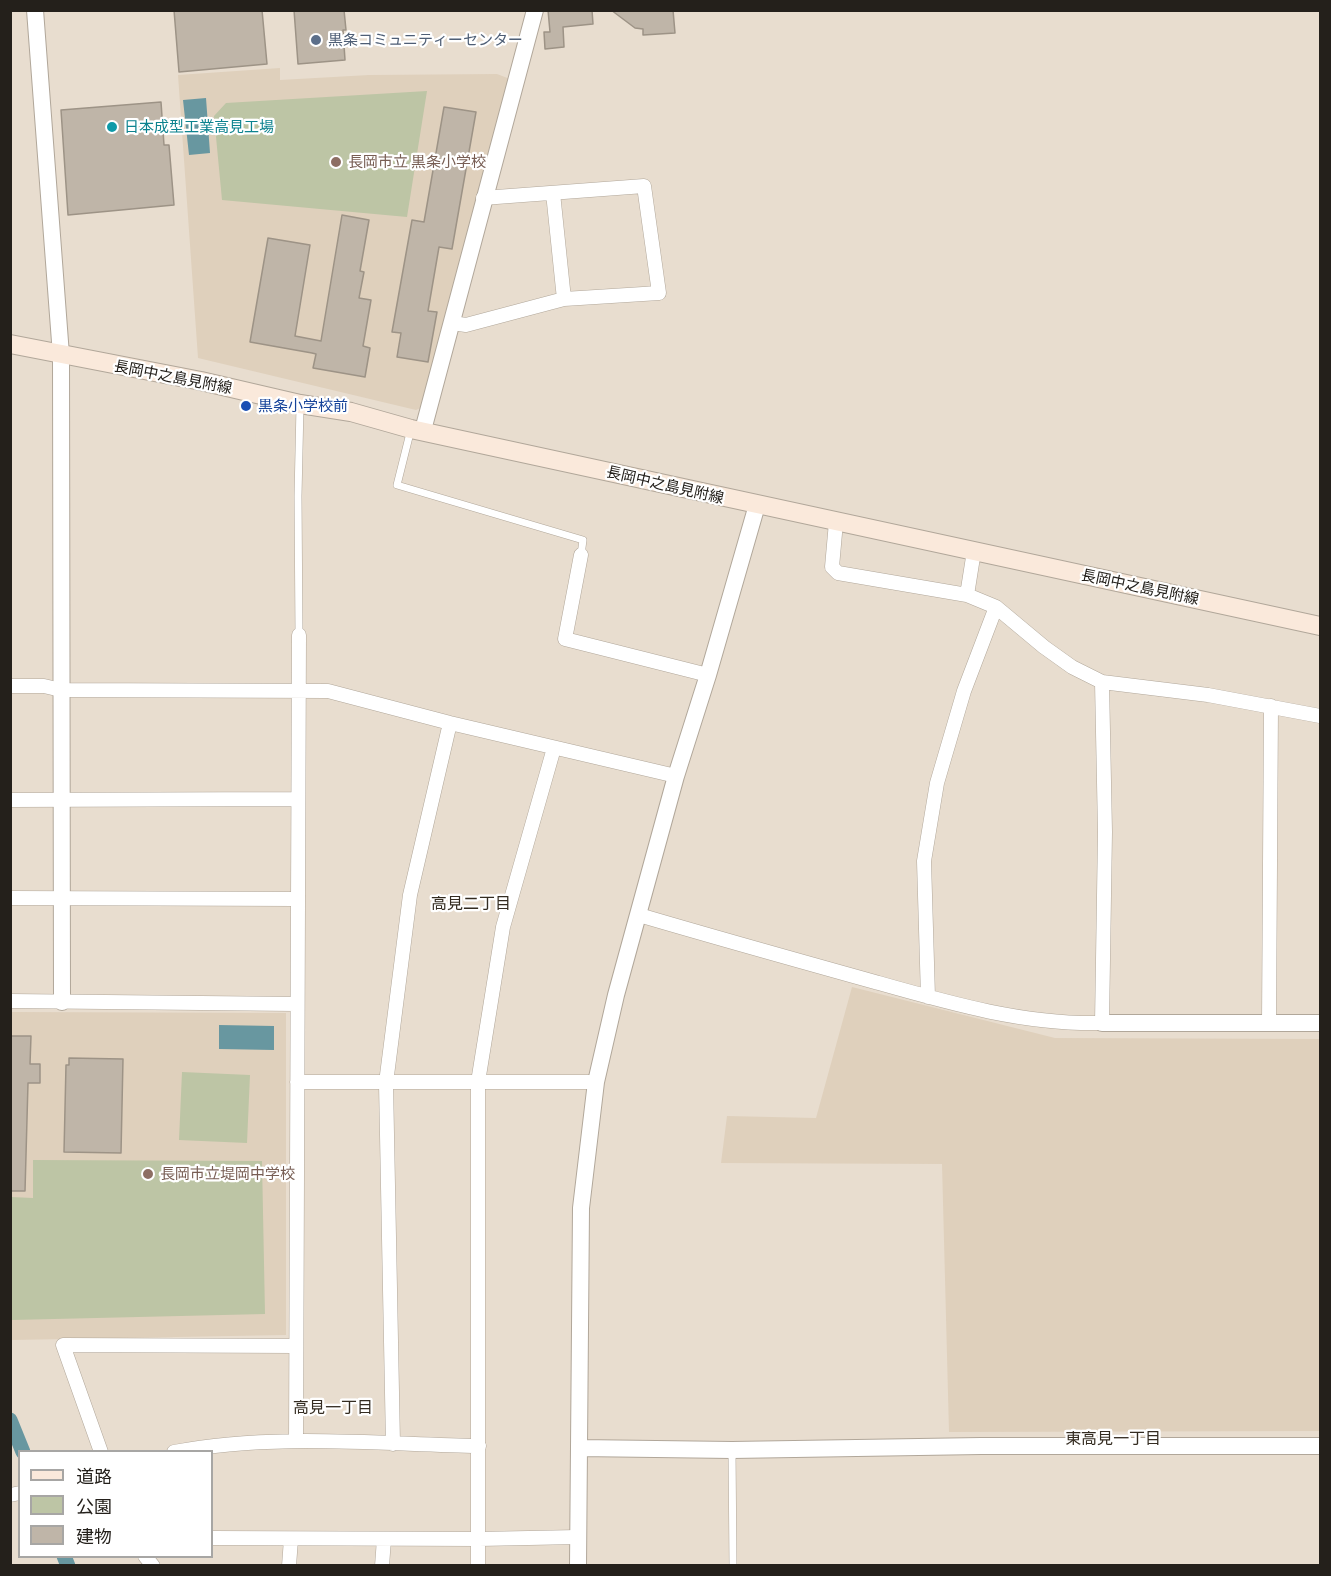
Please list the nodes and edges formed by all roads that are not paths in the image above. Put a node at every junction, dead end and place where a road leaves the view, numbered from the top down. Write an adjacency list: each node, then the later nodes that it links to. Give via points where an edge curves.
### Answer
1 (36, 10): 8 (street)
2 (535, 10): 4 (street)
3 (553, 193): 4 (street); 5 (street); 5 (street, via 644,186 659,292)
4 (483, 198): 6 (street)
5 (564, 299): 6 (street, via 466,325)
6 (452, 322): 10 (street)
7 (10, 344): 8 (main road, 長岡中之島見附線)
8 (61, 355): 9 (main road, 長岡中之島見附線); 22 (street)
9 (300, 404): 10 (main road, 長岡中之島見附線, via 351,412); 18 (lane)
10 (417, 430): 11 (main road, 長岡中之島見附線); 14 (lane, via 398,485 583,540)
11 (757, 505): 12 (main road, 長岡中之島見附線); 19 (street)
12 (836, 522): 13 (main road, 長岡中之島見附線); 15 (street, via 832,567 838,573)
13 (974, 551): 15 (street); 17 (main road, 長岡中之島見附線)
14 (581, 555): 19 (street, via 565,639)
15 (967, 595): 16 (street)
16 (996, 607): 20 (street, via 1072,667); 36 (street, via 964,691 933,805 924,861)
17 (1320, 626)
18 (299, 635): 23 (street)
19 (708, 675): 28 (street)
20 (1102, 682): 24 (street); 40 (street, via 1105,832)
21 (10, 686): 22 (street)
22 (61, 690): 23 (street); 31 (street)
23 (298, 692): 26 (street, via 328,692); 29 (street)
24 (1271, 706): 25 (street); 41 (street)
25 (1320, 716)
26 (450, 723): 27 (street); 46 (street, via 410,895)
27 (554, 748): 28 (street); 44 (street, via 503,927)
28 (676, 776): 35 (street)
29 (297, 799): 31 (street); 33 (street)
30 (10, 800): 31 (street)
31 (62, 800): 34 (street)
32 (10, 898): 34 (street)
33 (297, 898): 34 (street); 39 (street)
34 (62, 899): 38 (street)
35 (639, 915): 36 (street); 45 (street)
36 (928, 997): 40 (street, via 1024,1018)
37 (10, 1001): 38 (street)
38 (62, 1002): 39 (street)
39 (296, 1004): 43 (street)
40 (1102, 1023): 41 (street)
41 (1269, 1023): 42 (street)
42 (1320, 1023)
43 (297, 1082): 46 (street); 47 (street)
44 (478, 1082): 45 (street); 46 (street); 50 (street)
45 (596, 1082): 52 (street, via 581,1208)
46 (386, 1083): 49 (street)
47 (296, 1346): 48 (street); 53 (street, via 63,1345)
48 (296, 1441): 49 (street); 54 (street)
49 (393, 1444): 50 (street)
50 (479, 1446): 60 (street)
51 (1320, 1446): 55 (street)
52 (579, 1448): 55 (street); 56 (street)
53 (99, 1450)
54 (185, 1450)
55 (732, 1450): 65 (lane)
56 (578, 1537): 60 (street); 64 (street)
57 (213, 1538): 58 (street)
58 (291, 1539): 59 (street); 61 (street)
59 (384, 1539): 60 (street); 62 (street)
60 (479, 1539): 63 (street)
61 (290, 1566)
62 (382, 1566)
63 (478, 1566)
64 (578, 1566)
65 (733, 1566)

